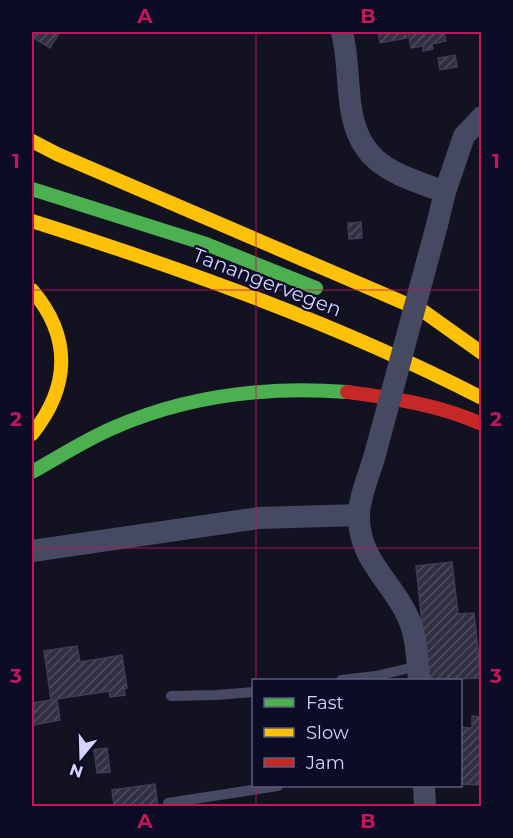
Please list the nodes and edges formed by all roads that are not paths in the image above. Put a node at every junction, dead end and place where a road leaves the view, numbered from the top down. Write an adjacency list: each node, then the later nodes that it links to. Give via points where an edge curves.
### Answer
1 (342, 32): 5 (street, via 357,133 371,158 394,174)
2 (482, 117): 5 (street, via 464,136)
3 (32, 141): 12 (highway, via 423,311)
4 (32, 189): 8 (highway, Tanangervegen, via 206,244)
5 (445, 192): 18 (street, bridge)
6 (32, 221): 14 (highway, Tanangervegen, via 285,308)
7 (32, 290): 16 (highway, via 42,300 62,357 59,389)
8 (330, 294)
9 (392, 321): 10 (highway)
10 (422, 335)
11 (453, 349): 13 (highway)
12 (482, 353)
13 (482, 364)
14 (482, 398)
15 (482, 424): 17 (highway, via 421,402 341,390 233,392 124,423)
16 (32, 434)
17 (32, 472)
18 (359, 515): 19 (street, via 259,518); 20 (street, via 363,542 372,563 408,617)
19 (32, 551)
20 (418, 673): 21 (lane)
21 (355, 679)
22 (252, 692): 23 (lane)
23 (171, 696)
24 (272, 787): 26 (lane)
25 (424, 787): 27 (street)
26 (168, 803)
27 (425, 807)

